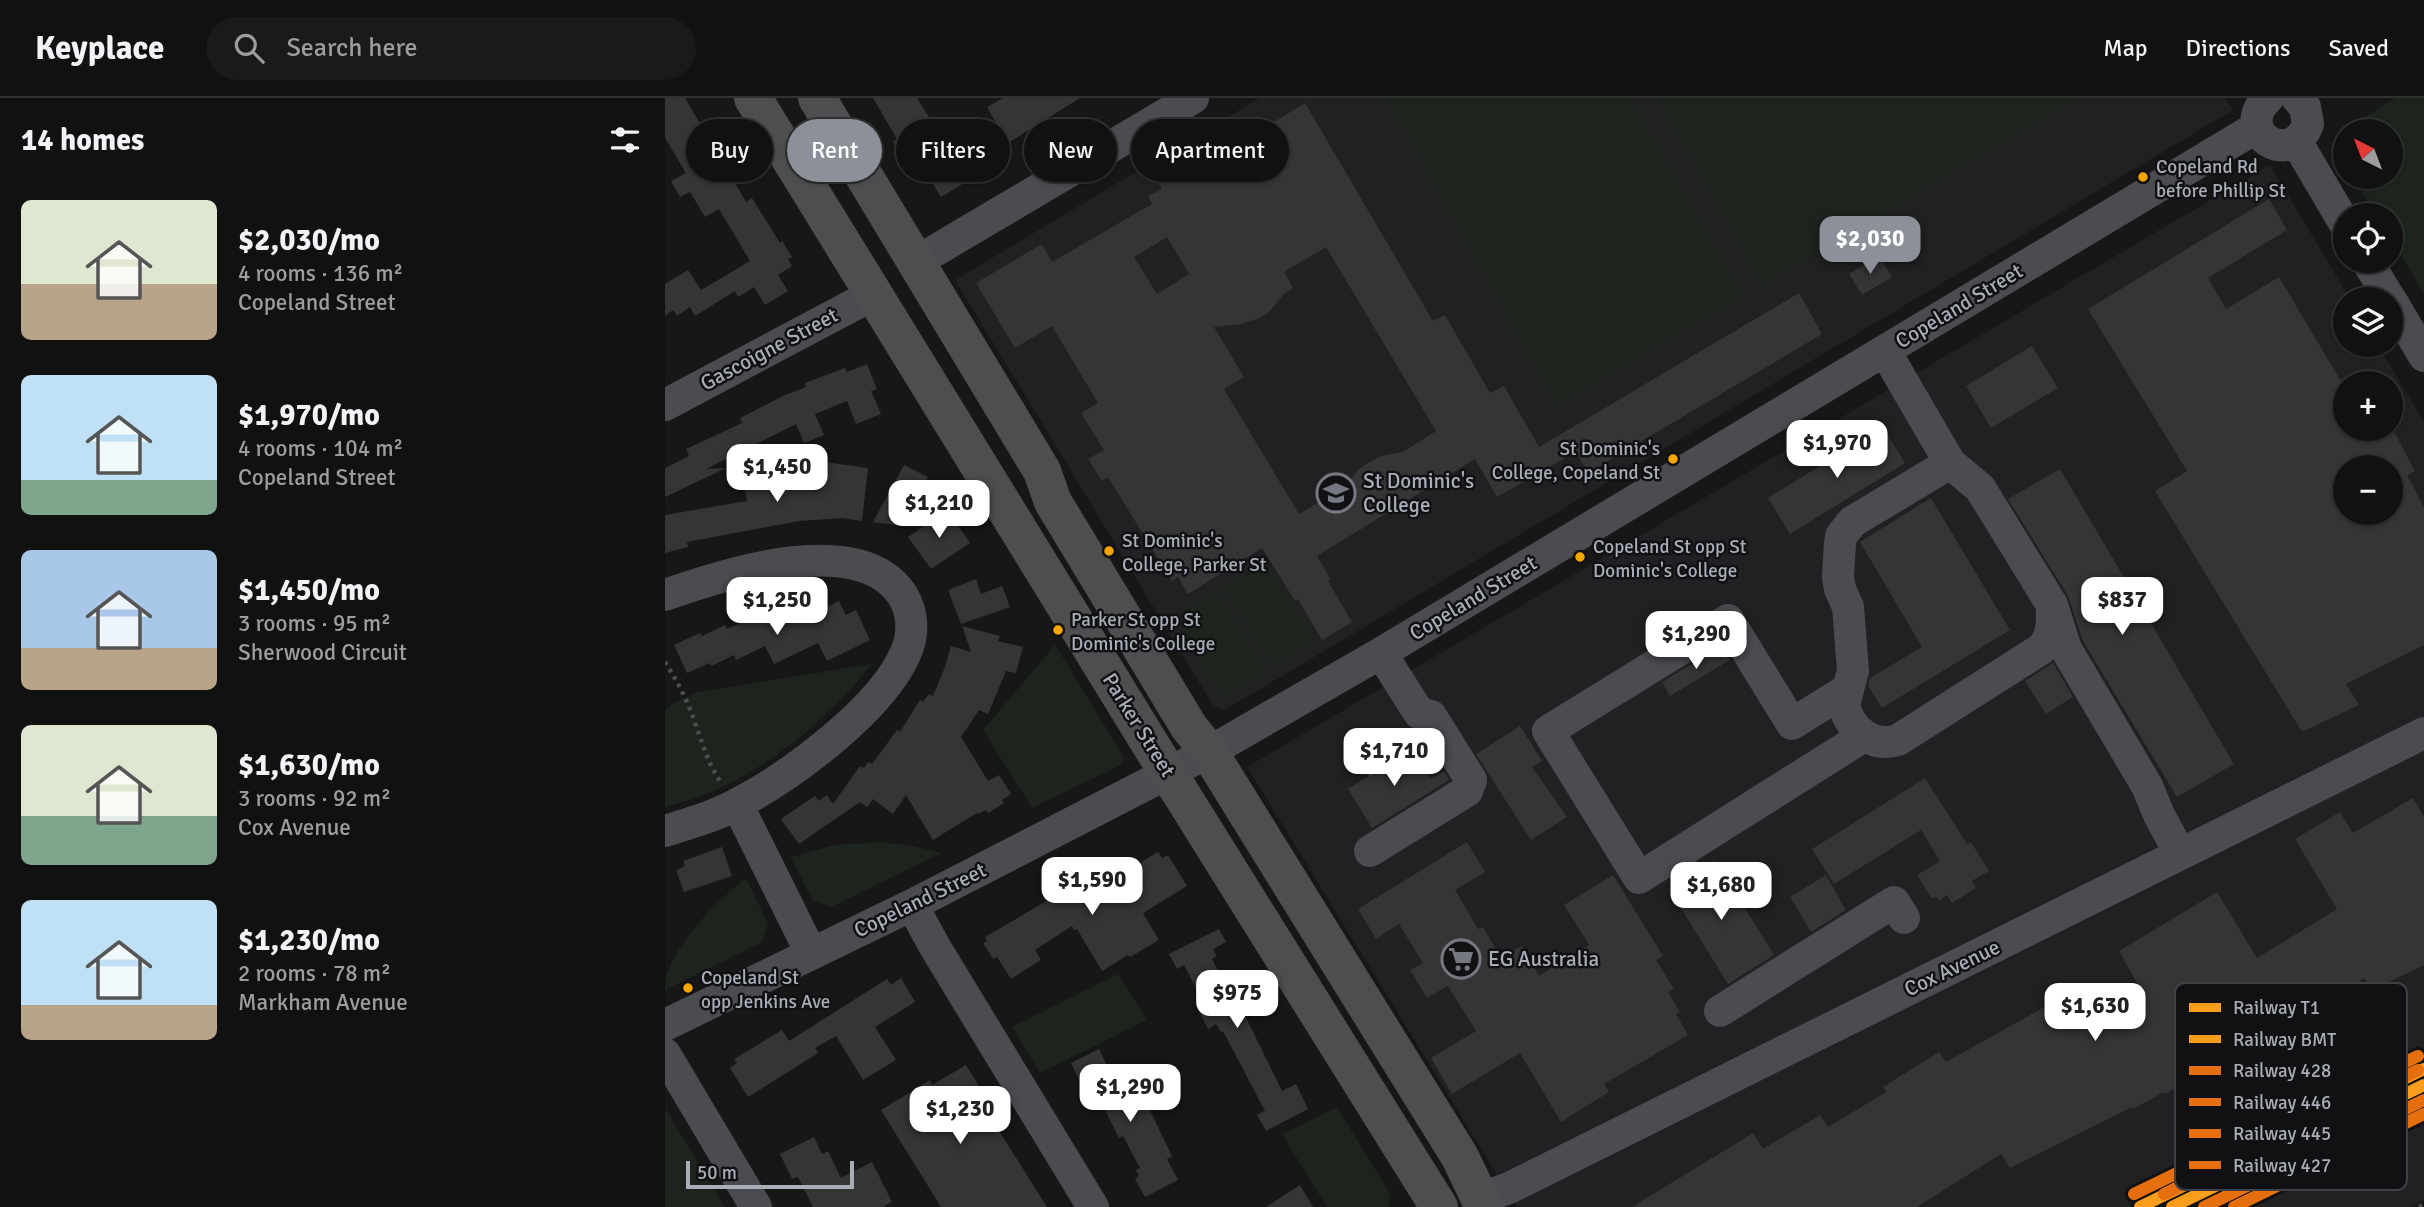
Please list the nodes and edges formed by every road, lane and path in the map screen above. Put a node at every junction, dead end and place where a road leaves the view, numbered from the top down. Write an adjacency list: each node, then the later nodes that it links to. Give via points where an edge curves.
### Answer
1 (753, 98): 10 (highway, Parker Street)
2 (817, 98): 9 (highway, Parker Street)
3 (1192, 98): 6 (street)
4 (2307, 101): 7 (street, via 2308,124)
5 (2264, 106): 7 (street, via 2262,136 2276,145); 12 (street, Copeland Street)
6 (1145, 110): 9 (street)
7 (2296, 141): 8 (street)
8 (2333, 204)
9 (916, 262): 24 (highway, Parker Street, via 1042,471 1053,502 1189,727)
10 (874, 293): 14 (street, Gascoigne Street); 27 (highway, Parker Street)
11 (2403, 321): 13 (street)
12 (1885, 351): 15 (street); 18 (street, Copeland Street)
13 (2424, 356)
14 (665, 405)
15 (1950, 463): 17 (street, via 1980,488); 20 (street, via 1852,522 1841,536 1838,577 1848,607 1853,671)
16 (665, 595): 29 (street, via 773,566 850,563 885,576 909,611 908,649 872,701 801,764)
17 (2052, 605): 23 (street, via 2053,624 2041,649 1905,737 1891,743); 32 (street, via 2066,649 2147,786)
18 (1381, 653): 24 (street, Copeland Street); 31 (street, via 1419,713 1431,716 1471,786)
19 (665, 662): 29 (path, via 680,686 717,777)
20 (1848, 689): 21 (street); 23 (street, via 1846,712)
21 (1792, 724): 26 (street); 26 (street, via 1728,620 1548,731 1639,878)
22 (2424, 733): 32 (street, Cox Avenue)
23 (1864, 736): 26 (street)
24 (1209, 752): 27 (street, Copeland Street); 39 (highway, Parker Street, via 1460,1157)
25 (1356, 753): 28 (path)
26 (1818, 765)
27 (1169, 774): 33 (street, Copeland Street); 43 (highway, Parker Street)
28 (1371, 776)
29 (737, 804): 30 (street); 35 (street)
30 (665, 831)
31 (1370, 850)
32 (2180, 854): 39 (street, Cox Avenue)
33 (912, 905): 35 (street, Copeland Street); 42 (street)
34 (1904, 918): 36 (street, via 1894,902 1818,960)
35 (811, 953): 37 (street, Copeland Street)
36 (1720, 1012)
37 (665, 1026)
38 (665, 1054): 41 (street)
39 (1482, 1203)
40 (2424, 1205): 44 (path)
41 (756, 1207)
42 (1093, 1207)
43 (1440, 1207)
44 (2419, 1207)

